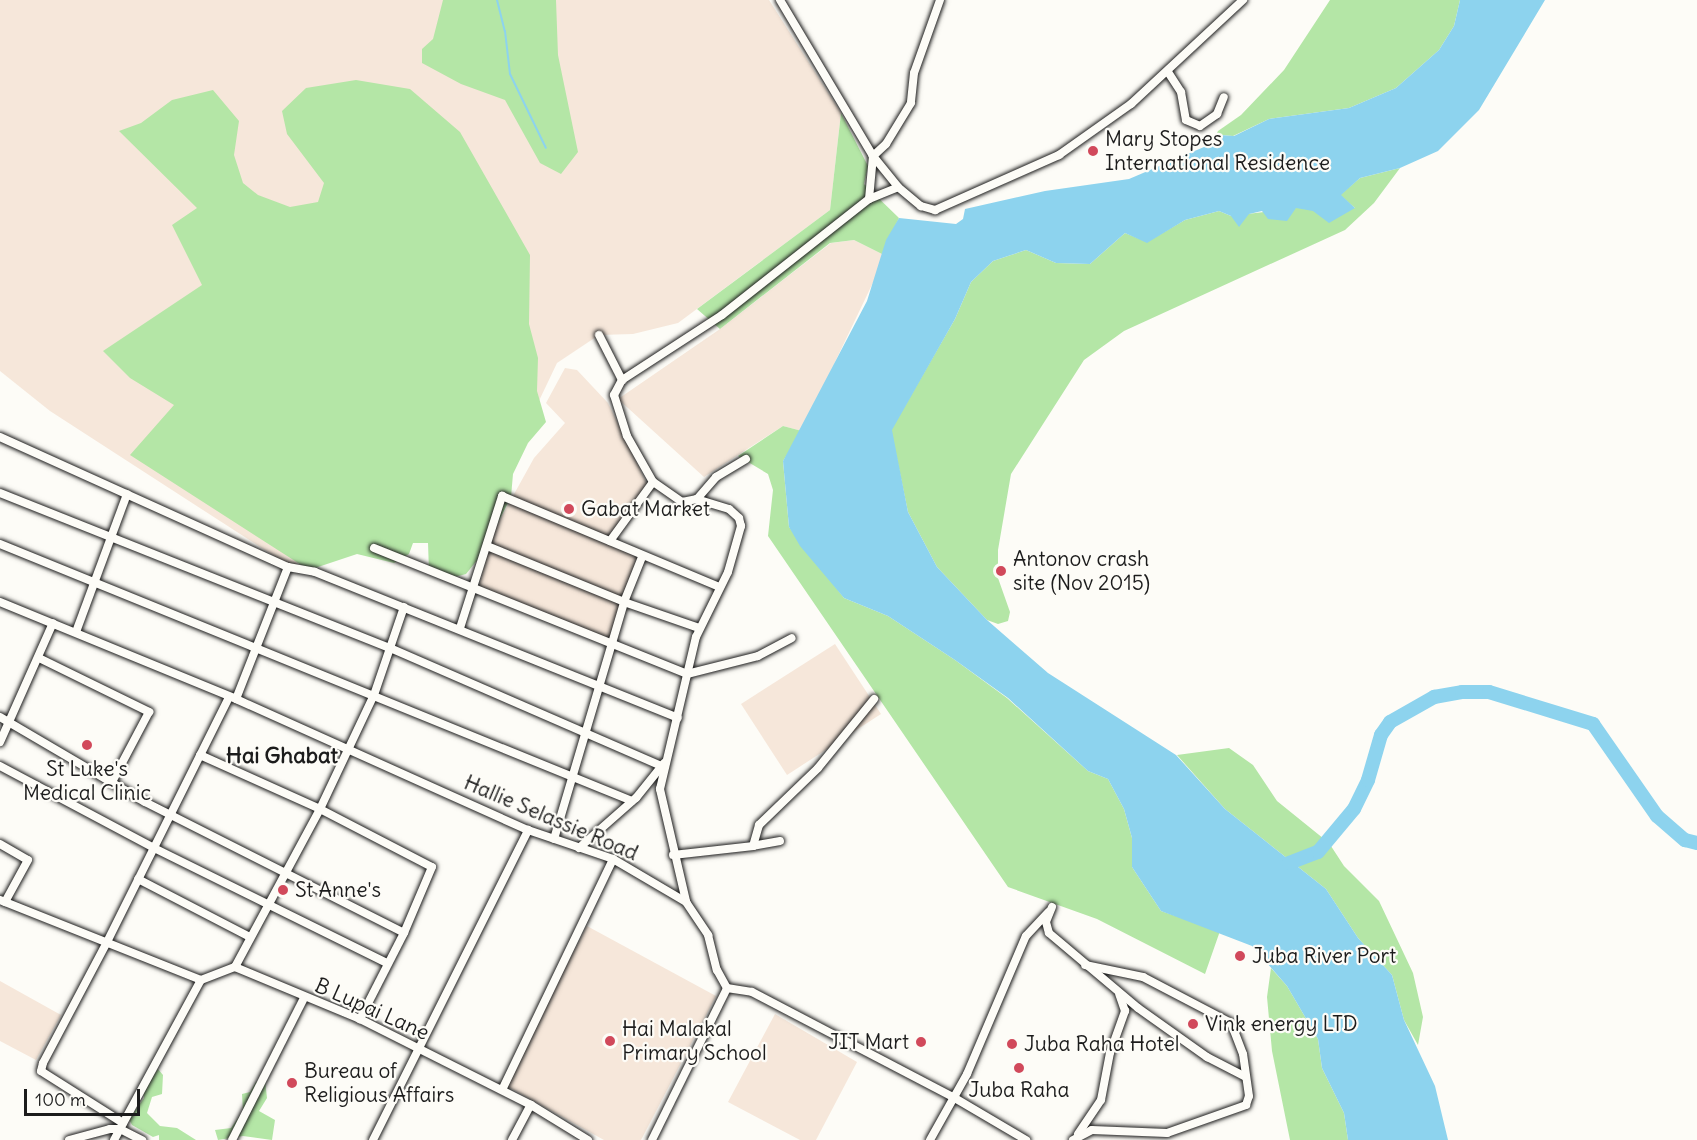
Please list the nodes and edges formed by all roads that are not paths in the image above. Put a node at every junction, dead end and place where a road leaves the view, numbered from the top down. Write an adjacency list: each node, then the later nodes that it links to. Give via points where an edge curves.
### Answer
1 (780, 0): 6 (street)
2 (940, 0): 6 (street, via 915,73 911,103 886,144)
3 (1243, 0): 4 (street)
4 (1168, 72): 5 (street, via 1181,92 1186,120 1200,126 1217,114); 7 (street, via 1059,155 960,202 930,210)
5 (1224, 97)
6 (873, 156): 7 (street); 8 (street)
7 (898, 187): 8 (street)
8 (869, 199): 10 (street, via 722,315)
9 (599, 335): 10 (street)
10 (622, 380): 13 (street, via 614,404)
11 (0, 437): 15 (street)
12 (746, 459): 16 (street, via 716,477)
13 (653, 482): 16 (street, via 682,502); 18 (street)
14 (0, 493): 17 (street)
15 (127, 494): 17 (street); 23 (street)
16 (697, 499): 25 (street, via 729,509 739,518 740,538)
17 (111, 537): 24 (street); 29 (street)
18 (610, 541): 20 (street, via 502,496); 22 (street)
19 (0, 543): 24 (street)
20 (487, 546): 26 (street); 28 (street)
21 (374, 548): 26 (street)
22 (642, 557): 25 (street); 28 (street)
23 (288, 567): 29 (street); 30 (street, via 315,572)
24 (94, 581): 34 (street); 37 (street)
25 (720, 587): 33 (street)
26 (473, 588): 32 (street); 36 (street)
27 (0, 602): 31 (street, Hallie Selassie Road)
28 (624, 602): 33 (street); 36 (street)
29 (275, 603): 37 (street); 38 (street)
30 (404, 607): 32 (street); 38 (street)
31 (53, 623): 34 (street, Hallie Selassie Road); 39 (street)
32 (459, 628): 41 (street)
33 (699, 628): 40 (street)
34 (76, 632): 43 (street, Hallie Selassie Road)
35 (792, 638): 40 (street, via 758,656)
36 (611, 644): 40 (street); 41 (street)
37 (258, 647): 42 (street); 43 (street)
38 (390, 648): 42 (street); 48 (street)
39 (39, 657): 47 (street); 56 (street, via 149,712)
40 (687, 674): 46 (street)
41 (601, 688): 46 (street); 48 (street)
42 (374, 695): 51 (street); 55 (street)
43 (233, 698): 51 (street, Hallie Selassie Road); 52 (street)
44 (874, 699): 64 (street, via 818,768 759,825)
45 (0, 717): 47 (street)
46 (678, 718): 49 (street)
47 (10, 723): 50 (street); 56 (street)
48 (588, 732): 54 (street); 55 (street)
49 (673, 740): 54 (street); 67 (street, via 660,789)
50 (0, 742)
51 (348, 750): 58 (street); 60 (street, Hallie Selassie Road)
52 (200, 755): 58 (street); 59 (street)
53 (0, 766): 65 (street)
54 (662, 766): 57 (street)
55 (573, 777): 57 (street); 61 (street)
56 (112, 782): 59 (street)
57 (632, 801): 66 (street, via 604,830)
58 (320, 809): 69 (street); 74 (street, via 432,867)
59 (170, 814): 65 (street); 69 (street)
60 (528, 830): 61 (street, Hallie Selassie Road); 85 (street)
61 (554, 839): 66 (street, Hallie Selassie Road)
62 (780, 841): 64 (street)
63 (0, 844): 71 (street, via 28,860)
64 (753, 846): 67 (street)
65 (154, 848): 70 (street); 73 (street)
66 (579, 848): 68 (street, Hallie Selassie Road)
67 (673, 855): 72 (street)
68 (613, 859): 72 (street, Hallie Selassie Road); 87 (street)
69 (286, 871): 73 (street); 74 (street)
70 (138, 879): 75 (street); 76 (street)
71 (3, 901): 76 (street)
72 (686, 902): 81 (street, Hallie Selassie Road, via 708,935)
73 (267, 904): 75 (street); 77 (street)
74 (404, 933): 77 (street)
75 (250, 937): 79 (street)
76 (108, 942): 80 (street); 90 (street, via 41,1071)
77 (387, 963): 84 (street)
78 (1085, 964): 82 (street); 86 (street, via 1143,976 1231,1023 1243,1054); 88 (street, via 1046,928 1052,907 1026,936 967,1074)
79 (235, 967): 80 (street); 83 (street, B Lupai Lane)
80 (201, 980): 90 (street)
81 (726, 988): 88 (street, via 752,992); 99 (street)
82 (1118, 992): 86 (street, via 1207,1057); 91 (street, via 1125,1011 1111,1047 1101,1100)
83 (304, 998): 84 (street, B Lupai Lane); 95 (street)
84 (360, 1018): 85 (street, B Lupai Lane)
85 (421, 1049): 87 (street, B Lupai Lane); 96 (street)
86 (1244, 1076): 91 (street, via 1248,1103 1216,1118 1167,1133 1104,1130)
87 (502, 1090): 89 (street, B Lupai Lane)
88 (953, 1097): 100 (street); 101 (street)
89 (531, 1105): 97 (street); 98 (street, B Lupai Lane)
90 (122, 1126): 92 (street); 93 (street); 94 (street)
91 (1075, 1137)
92 (69, 1140)
93 (114, 1140)
94 (142, 1140)
95 (232, 1140)
96 (373, 1140)
97 (512, 1140)
98 (588, 1140)
99 (652, 1140)
100 (930, 1140)
101 (1026, 1140)

